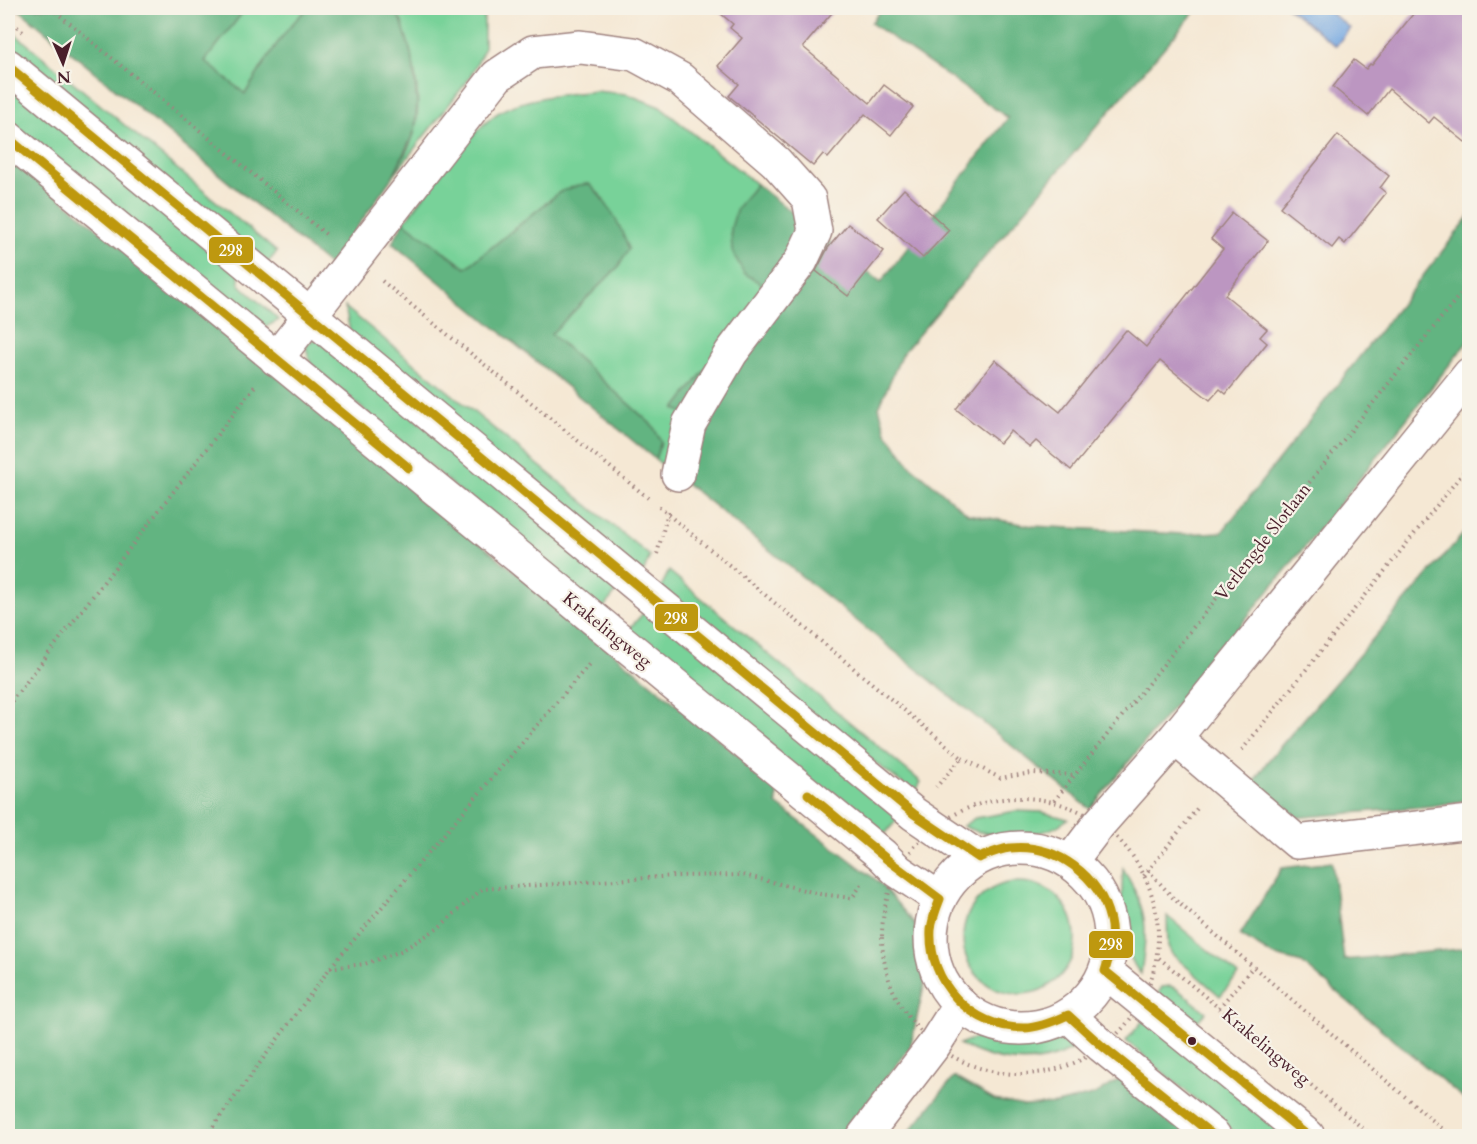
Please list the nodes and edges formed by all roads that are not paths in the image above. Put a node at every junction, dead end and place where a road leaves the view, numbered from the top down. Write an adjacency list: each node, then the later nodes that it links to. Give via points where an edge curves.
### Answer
1 (8, 66): 3 (main road)
2 (8, 138): 4 (main road, Krakelingweg)
3 (308, 316): 4 (main road); 6 (main road, via 497,75 533,52 580,47 634,54 680,79 776,162 809,199 815,231 801,261 731,353 689,424); 9 (main road, via 914,814)
4 (276, 359): 11 (main road, Krakelingweg, via 898,871)
5 (1470, 374): 7 (main road)
6 (678, 474)
7 (1175, 738): 8 (main road, via 1297,842); 10 (main road)
8 (1470, 822)
9 (979, 858): 10 (main road, via 1025,848); 11 (main road, via 956,876)
10 (1070, 862): 12 (main road, via 1095,887 1110,919 1110,954)
11 (940, 899): 13 (main road, via 932,947 940,978)
12 (1105, 971): 14 (main road, via 1090,996); 17 (main road)
13 (960, 1004): 14 (main road, via 984,1020 1012,1027 1040,1026); 15 (main road)
14 (1068, 1015): 16 (main road)
15 (864, 1137)
16 (1214, 1137)
17 (1308, 1137)

